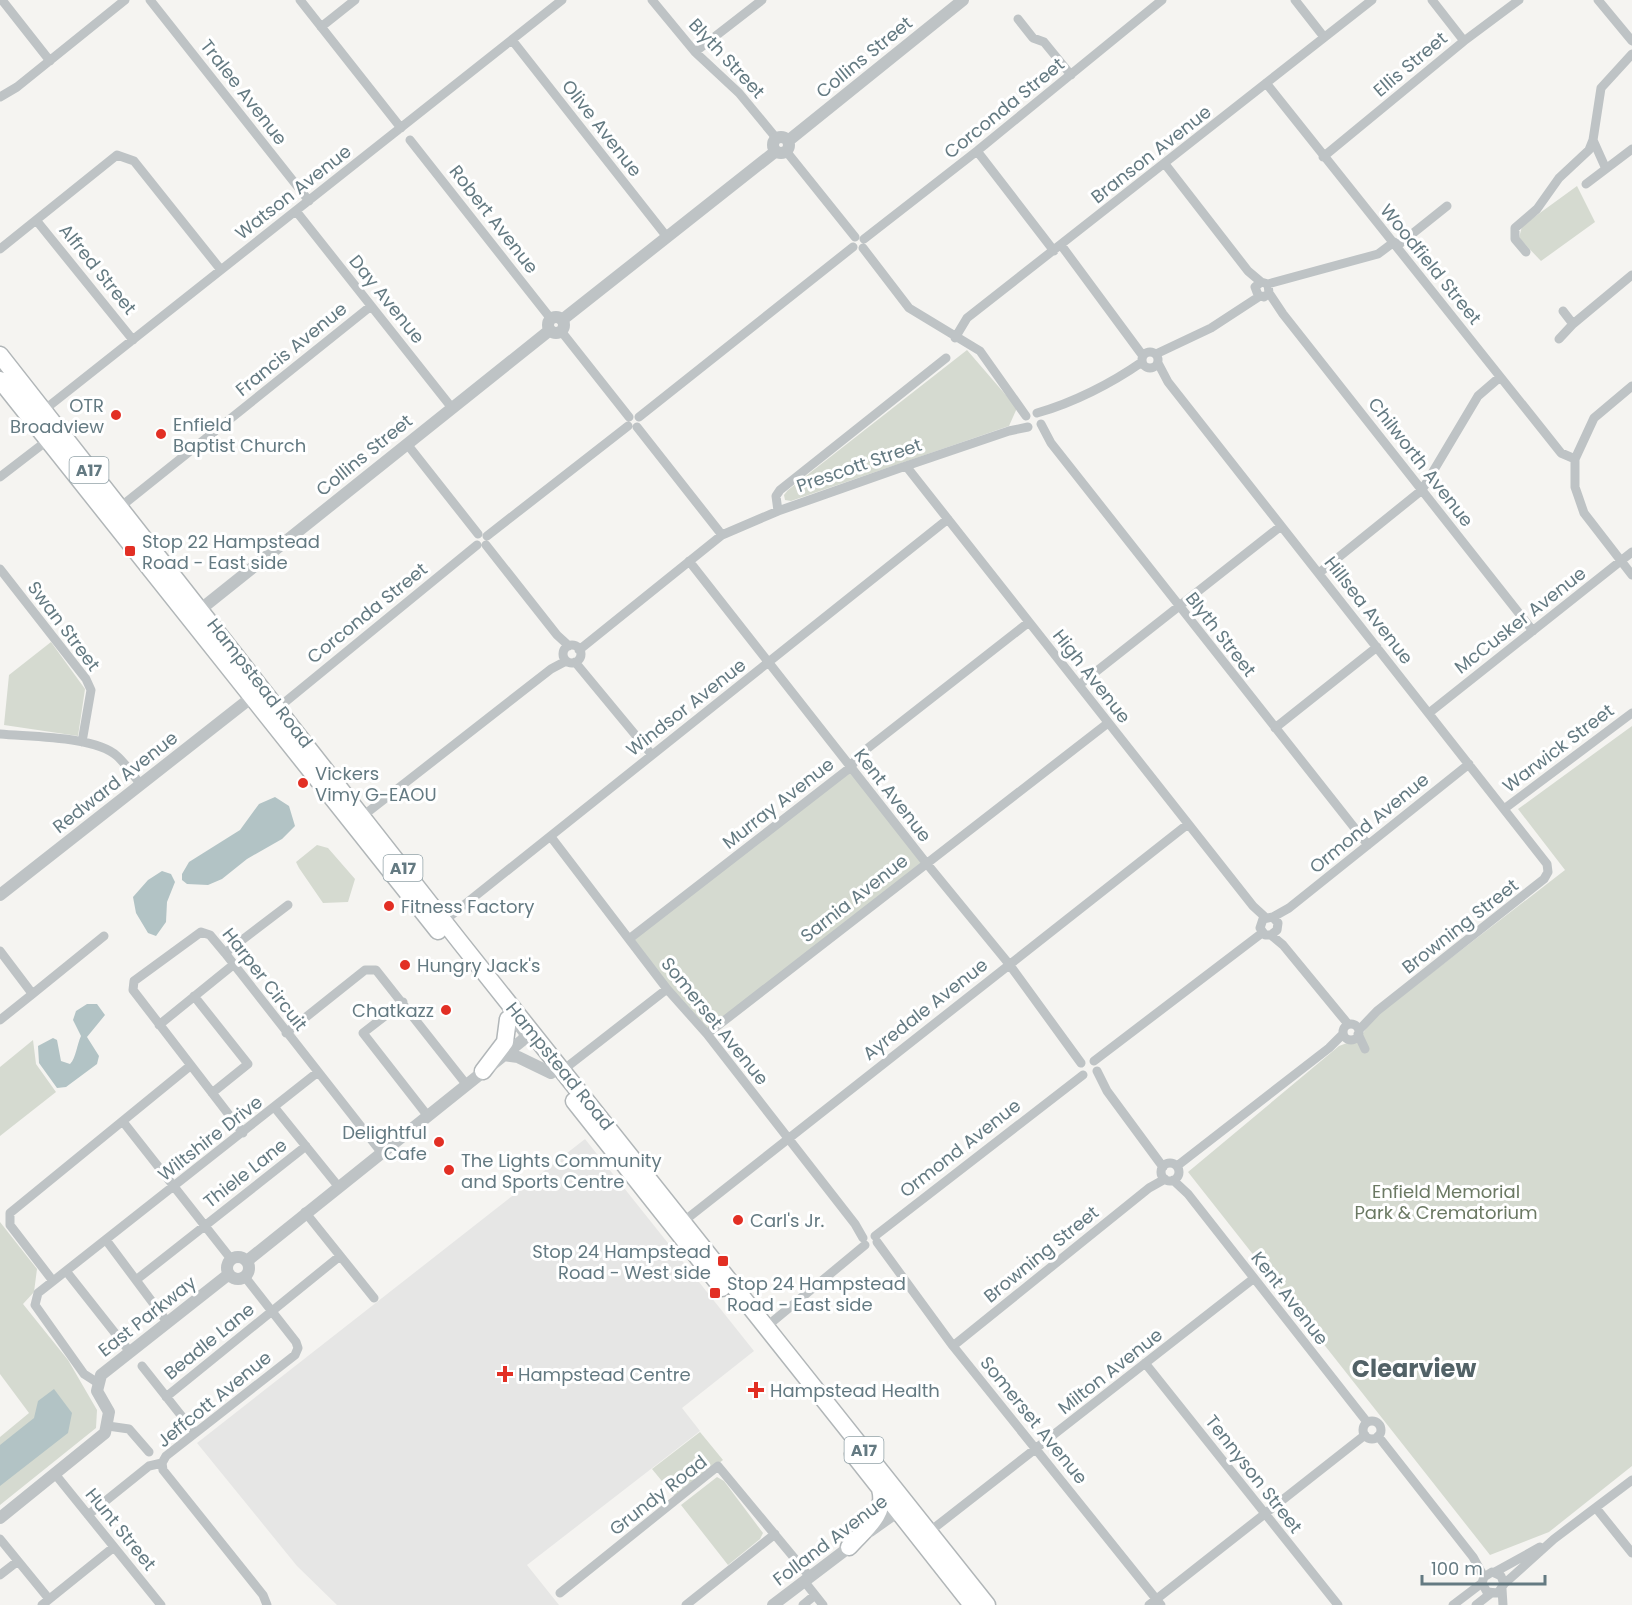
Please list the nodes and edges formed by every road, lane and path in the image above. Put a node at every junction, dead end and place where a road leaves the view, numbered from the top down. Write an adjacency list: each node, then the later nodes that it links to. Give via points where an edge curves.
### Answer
1 (2, 0): 24 (street)
2 (300, 0): 17 (street)
3 (355, 0): 17 (street)
4 (652, 0): 22 (street, Blyth Street)
5 (762, 0): 22 (street)
6 (963, 0): 31 (street, Collins Street)
7 (1162, 0): 25 (street, Corconda Street)
8 (1295, 0): 18 (street)
9 (1372, 0): 18 (street, Branson Avenue)
10 (1432, 0): 20 (street)
11 (1519, 0): 20 (street, Ellis Street)
12 (1598, 0): 21 (street)
13 (125, 1): 24 (street)
14 (152, 1): 38 (street, Tralee Avenue)
15 (559, 1): 19 (street, Watson Avenue)
16 (1018, 19): 25 (street, via 1033,38 1044,42)
17 (321, 27): 28 (street)
18 (1324, 37): 26 (street, Branson Avenue)
19 (512, 39): 28 (street, Watson Avenue); 42 (street, Olive Avenue)
20 (1464, 41): 34 (street, Ellis Street)
21 (1632, 41)
22 (695, 52): 31 (street, Blyth Street, via 739,93)
23 (1632, 54): 30 (street, via 1601,88)
24 (50, 61): 27 (street)
25 (1071, 75): 33 (street, Corconda Street)
26 (1266, 82): 34 (street, Woodfield Street); 35 (street, Branson Avenue)
27 (0, 97)
28 (400, 128): 38 (street, Watson Avenue)
29 (410, 140): 54 (street, Robert Avenue)
30 (1593, 140): 36 (street); 47 (street, via 1589,150 1559,178 1545,200 1515,228 1515,239)
31 (782, 146): 42 (street, Collins Street); 43 (street, Blyth Street)
32 (1632, 149): 36 (street)
33 (977, 151): 43 (street, Corconda Street); 45 (street, Hillsea Avenue)
34 (1323, 157): 44 (street, Woodfield Street)
35 (1165, 164): 45 (street, Branson Avenue); 50 (street, Chilworth Avenue)
36 (1606, 169): 37 (street)
37 (1586, 184)
38 (309, 201): 40 (street, Watson Avenue)
39 (1447, 206): 44 (street, Prescott Street)
40 (296, 211): 48 (street, Watson Avenue); 51 (street, Day Avenue)
41 (36, 220): 46 (street); 48 (street, via 117,155 134,161); 57 (street, Alfred Street)
42 (667, 237): 54 (street, Collins Street)
43 (859, 243): 55 (street, Blyth Street, via 909,308); 67 (street, Corconda Street)
44 (1395, 244): 50 (street, Prescott Street, via 1378,254 1288,278); 61 (street, Woodfield Street)
45 (1058, 248): 55 (street, Branson Avenue, via 967,318); 60 (street, Hillsea Avenue)
46 (0, 249)
47 (1526, 252)
48 (221, 270): 57 (street, Watson Avenue)
49 (1632, 276): 53 (street)
50 (1263, 290): 60 (street, Prescott Street); 73 (street, Chilworth Avenue)
51 (370, 306): 64 (street, Day Avenue); 75 (street, Francis Avenue)
52 (1563, 311): 53 (street)
53 (1573, 324): 56 (street)
54 (556, 325): 64 (street, Collins Street); 67 (street, Robert Avenue)
55 (956, 338): 66 (street, Blyth Street, via 980,351)
56 (1559, 339)
57 (133, 340): 65 (street, Watson Avenue)
58 (0, 355): 65 (highway, Hampstead Road / A17)
59 (946, 358): 74 (street, via 780,490 776,496)
60 (1150, 360): 66 (street, Prescott Street); 77 (street, Hillsea Avenue)
61 (1500, 377): 70 (street, Woodfield Street, via 1561,453); 73 (street, via 1478,396)
62 (0, 380): 65 (highway, Hampstead Road / A17)
63 (1632, 386): 70 (street, via 1594,418)
64 (452, 408): 69 (street, Collins Street)
65 (38, 415): 68 (highway, Hampstead Road / A17)
66 (1033, 421): 71 (street, Prescott Street); 86 (street, Blyth Street)
67 (633, 422): 78 (street, Robert Avenue); 79 (street, Corconda Street)
68 (54, 436): 72 (street); 75 (highway, Hampstead Road / A17)
69 (407, 444): 79 (street); 87 (street, Collins Street)
70 (1575, 459): 82 (street, via 1575,487 1584,513)
71 (906, 466): 74 (street, Prescott Street); 76 (street, High Avenue)
72 (0, 477)
73 (1422, 490): 84 (street); 89 (street, Chilworth Avenue)
74 (778, 511): 78 (street, Prescott Street)
75 (114, 512): 87 (highway, Hampstead Road / A17)
76 (948, 519): 88 (street, High Avenue); 92 (street, Windsor Avenue)
77 (1281, 526): 84 (street, Hillsea Avenue); 86 (street)
78 (722, 535): 81 (street)
79 (482, 540): 91 (street); 95 (street, Corconda Street)
80 (1632, 552): 82 (street, McCusker Avenue)
81 (689, 561): 91 (street); 92 (street, Kent Avenue)
82 (1621, 561): 85 (street); 89 (street, McCusker Avenue)
83 (0, 569): 101 (street, Swan Street, via 86,679 91,690)
84 (1319, 573): 90 (street, Hillsea Avenue)
85 (1632, 575)
86 (1179, 607): 93 (street); 99 (street, Blyth Street)
87 (195, 613): 94 (highway, Hampstead Road / A17)
88 (1029, 622): 93 (street, High Avenue); 104 (street, Murray Avenue, via 859,755)
89 (1533, 631): 96 (street, McCusker Avenue)
90 (1377, 647): 96 (street, Hillsea Avenue); 99 (street)
91 (571, 654): 102 (street); 107 (street)
92 (769, 662): 102 (street, Windsor Avenue); 104 (street, Kent Avenue)
93 (1079, 685): 98 (street, High Avenue)
94 (258, 693): 95 (highway, Hampstead Road / A17); 105 (street, Redward Avenue)
95 (273, 712): 107 (highway, Hampstead Road / A17)
96 (1429, 713): 103 (street, Hillsea Avenue)
97 (1632, 713): 106 (street, Warwick Street)
98 (1108, 723): 108 (street, High Avenue); 112 (street, Sarnia Avenue)
99 (1275, 728): 110 (street, Blyth Street)
100 (0, 734): 101 (street)
101 (82, 742): 105 (street, via 117,756)
102 (652, 755): 109 (street, Windsor Avenue)
103 (1469, 764): 106 (street, Hillsea Avenue); 110 (street, Ormond Avenue)
104 (851, 767): 112 (street, Kent Avenue); 118 (street, Murray Avenue)
105 (141, 785): 113 (street, Redward Avenue)
106 (1504, 809): 111 (street, Hillsea Avenue)
107 (358, 820): 115 (highway, Hampstead Road / A17); 127 (highway, Hampstead Road / A17)
108 (1188, 824): 116 (street, High Avenue); 121 (street, Ayredale Avenue)
109 (550, 837): 115 (street, Windsor Avenue); 118 (street, Somerset Avenue)
110 (1368, 845): 116 (street, Ormond Avenue)
111 (1543, 859): 130 (street, Browning Street, via 1548,872 1545,879)
112 (926, 863): 121 (street, Kent Avenue); 132 (street, Sarnia Avenue)
113 (0, 895)
114 (288, 905): 120 (street)
115 (444, 921): 127 (highway, Hampstead Road / A17)
116 (1268, 926): 130 (street, High Avenue); 136 (street, Ormond Avenue)
117 (104, 936): 124 (street)
118 (629, 939): 123 (street, Somerset Avenue)
119 (0, 951): 124 (street, via 29,987)
120 (225, 953): 122 (street, Harper Circuit); 129 (street, Harper Circuit, via 210,935 201,932 134,981 135,995)
121 (1009, 964): 136 (street, Kent Avenue); 146 (street, Ayredale Avenue)
122 (233, 965): 125 (street); 131 (street, Harper Circuit)
123 (667, 989): 132 (street, Somerset Avenue); 139 (street)
124 (30, 996): 128 (street)
125 (194, 996): 129 (street); 141 (street, via 248,1064)
126 (403, 1002): 131 (street, via 381,974 365,970); 140 (street); 143 (street, via 363,1033)
127 (512, 1015): 133 (highway, Hampstead Road / A17); 137 (highway, via 505,1042); 139 (highway, Hampstead Road / A17)
128 (0, 1020)
129 (159, 1025): 135 (street, Harper Circuit)
130 (1351, 1032): 149 (street, Browning Street)
131 (286, 1033): 138 (street, Harper Circuit)
132 (707, 1034): 146 (street, Somerset Avenue)
133 (524, 1039): 134 (street); 139 (highway, Hampstead Road / A17)
134 (503, 1055): 137 (street); 139 (street)
135 (190, 1066): 141 (street, Harper Circuit); 144 (street)
136 (1089, 1068): 149 (street, Kent Avenue); 156 (street, Ormond Avenue)
137 (483, 1071): 140 (street)
138 (318, 1072): 142 (street, Wiltshire Drive); 148 (street, Harper Circuit)
139 (556, 1073): 153 (highway, Hampstead Road / A17)
140 (466, 1084): 143 (street)
141 (212, 1093): 145 (street, Harper Circuit)
142 (275, 1108): 145 (street, Wiltshire Drive); 147 (street)
143 (427, 1115): 148 (street)
144 (124, 1123): 151 (street); 165 (street, via 10,1213 10,1225)
145 (243, 1133): 151 (street, Wiltshire Drive)
146 (787, 1138): 153 (street, Ayredale Avenue); 156 (street, Somerset Avenue)
147 (306, 1146): 150 (street); 154 (street, Thiele Lane)
148 (381, 1152): 150 (street)
149 (1171, 1172): 163 (street, Kent Avenue); 170 (street, Browning Street)
150 (338, 1186): 152 (street)
151 (175, 1187): 154 (street); 155 (street, Wiltshire Drive)
152 (306, 1212): 157 (street); 159 (street)
153 (679, 1224): 169 (highway, Hampstead Road / A17)
154 (204, 1226): 158 (street); 164 (street, Thiele Lane)
155 (106, 1240): 160 (street, Wiltshire Drive); 164 (street)
156 (870, 1240): 169 (street, Ormond Avenue); 170 (street, Somerset Avenue)
157 (340, 1256): 166 (street); 167 (street, Beadle Lane)
158 (231, 1259): 159 (street, via 241,1257); 161 (street)
159 (247, 1261): 162 (street)
160 (66, 1270): 165 (street, Wiltshire Drive); 171 (street)
161 (229, 1275): 162 (street, via 238,1279); 168 (street, East Parkway)
162 (245, 1276): 167 (street, Jeffcott Avenue)
163 (1253, 1279): 172 (street, Milton Avenue); 176 (street, Kent Avenue)
164 (136, 1280): 168 (street)
165 (53, 1281): 174 (street, Wiltshire Drive, via 34,1300 84,1374)
166 (374, 1298)
167 (272, 1312): 175 (street, Beadle Lane); 178 (street, Jeffcott Avenue, via 296,1342 295,1355)
168 (168, 1323): 171 (street, East Parkway)
169 (762, 1330): 186 (highway, Hampstead Road / A17); 187 (highway, Hampstead Road / A17)
170 (953, 1346): 181 (street, Somerset Avenue)
171 (130, 1352): 174 (street, East Parkway, via 101,1375)
172 (1145, 1363): 181 (street, Milton Avenue); 189 (street, Tennyson Street)
173 (142, 1366): 175 (street)
174 (98, 1383): 177 (street, East Parkway, via 97,1391 109,1412)
175 (166, 1397): 178 (street)
176 (1367, 1422): 179 (street, via 1363,1428); 180 (street, via 1373,1420 1380,1425)
177 (108, 1426): 182 (street, via 129,1429); 184 (street, via 101,1438)
178 (195, 1433): 183 (street, Jeffcott Avenue)
179 (1365, 1435): 180 (street); 189 (street)
180 (1378, 1436): 201 (street)
181 (1037, 1449): 192 (street, Milton Avenue); 207 (street, Somerset Avenue)
182 (149, 1452)
183 (162, 1463): 190 (street, via 149,1466); 209 (street, Jeffcott Avenue, via 163,1470 264,1595)
184 (55, 1474): 190 (street, Hunt Street); 191 (street)
185 (1632, 1480): 188 (street)
186 (880, 1489): 187 (highway, Hampstead Road / A17); 197 (highway, via 880,1511)
187 (903, 1508): 192 (highway, Hampstead Road / A17); 197 (street, Folland Avenue); 214 (highway, Hampstead Road / A17)
188 (1596, 1508): 195 (street); 198 (street)
189 (1264, 1513): 207 (street); 216 (street, Tennyson Street)
190 (88, 1515): 196 (street, Hunt Street)
191 (0, 1518)
192 (929, 1532): 215 (highway, Hampstead Road / A17)
193 (775, 1534): 202 (street, Grundy Road); 204 (street, Grundy Road, via 718,1466); 210 (street)
194 (0, 1539): 199 (street)
195 (1554, 1539): 201 (street); 203 (street)
196 (114, 1547): 206 (street); 208 (street, Hunt Street)
197 (849, 1547): 202 (street, Folland Avenue)
198 (1632, 1552)
199 (18, 1561): 200 (street); 206 (street)
200 (0, 1575)
201 (1488, 1576): 203 (street, via 1501,1576); 203 (street, via 1484,1590); 217 (street)
202 (807, 1579): 205 (street, Grundy Road); 211 (street, Folland Avenue)
203 (1498, 1590): 218 (street); 219 (street)
204 (560, 1593)
205 (815, 1595): 212 (street, Folland Avenue); 213 (street, Grundy Road)
206 (47, 1603)
207 (1156, 1603)
208 (160, 1605)
209 (267, 1605)
210 (686, 1605)
211 (773, 1605)
212 (803, 1605)
213 (823, 1605)
214 (972, 1605)
215 (987, 1605)
216 (1338, 1605)
217 (1453, 1605)
218 (1476, 1605)
219 (1502, 1605)

